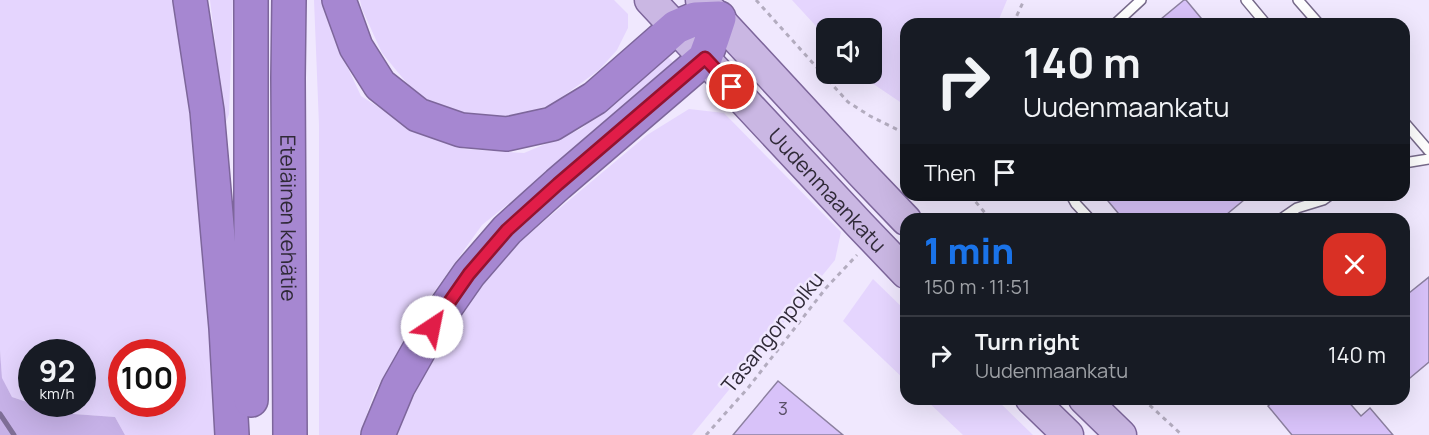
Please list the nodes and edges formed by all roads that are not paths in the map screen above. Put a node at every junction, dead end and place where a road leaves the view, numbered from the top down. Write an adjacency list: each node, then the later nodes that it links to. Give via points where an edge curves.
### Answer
1 (190, 0): 27 (highway, via 207,111)
2 (251, 0): 28 (highway, Eteläinen kehätie)
3 (289, 0): 29 (highway, Eteläinen kehätie)
4 (339, 0): 13 (highway, via 356,47 380,85 418,115 461,130 507,134 552,124 595,98)
5 (650, 0): 13 (main road, Uudenmaankatu)
6 (1141, 0): 10 (lane)
7 (1246, 0): 11 (lane)
8 (1298, 0): 12 (lane)
9 (710, 9): 13 (highway); 14 (highway, via 712,39); 23 (main road, Uudenmaankatu)
10 (1122, 18)
11 (1261, 18)
12 (1314, 18)
13 (676, 27): 14 (main road, Uudenmaankatu)
14 (705, 58): 24 (main road, Uudenmaankatu); 30 (highway, via 507,230 469,274 426,338 398,387)
15 (1410, 129): 16 (lane)
16 (1429, 151)
17 (1429, 159): 18 (lane)
18 (1410, 162)
19 (1074, 201): 21 (lane)
20 (1320, 201): 22 (lane)
21 (1084, 213)
22 (1290, 213)
23 (900, 214)
24 (900, 267)
25 (1037, 405): 31 (main road)
26 (1090, 405): 32 (main road)
27 (232, 435)
28 (251, 435)
29 (290, 435)
30 (378, 435)
31 (1068, 435)
32 (1121, 435)

